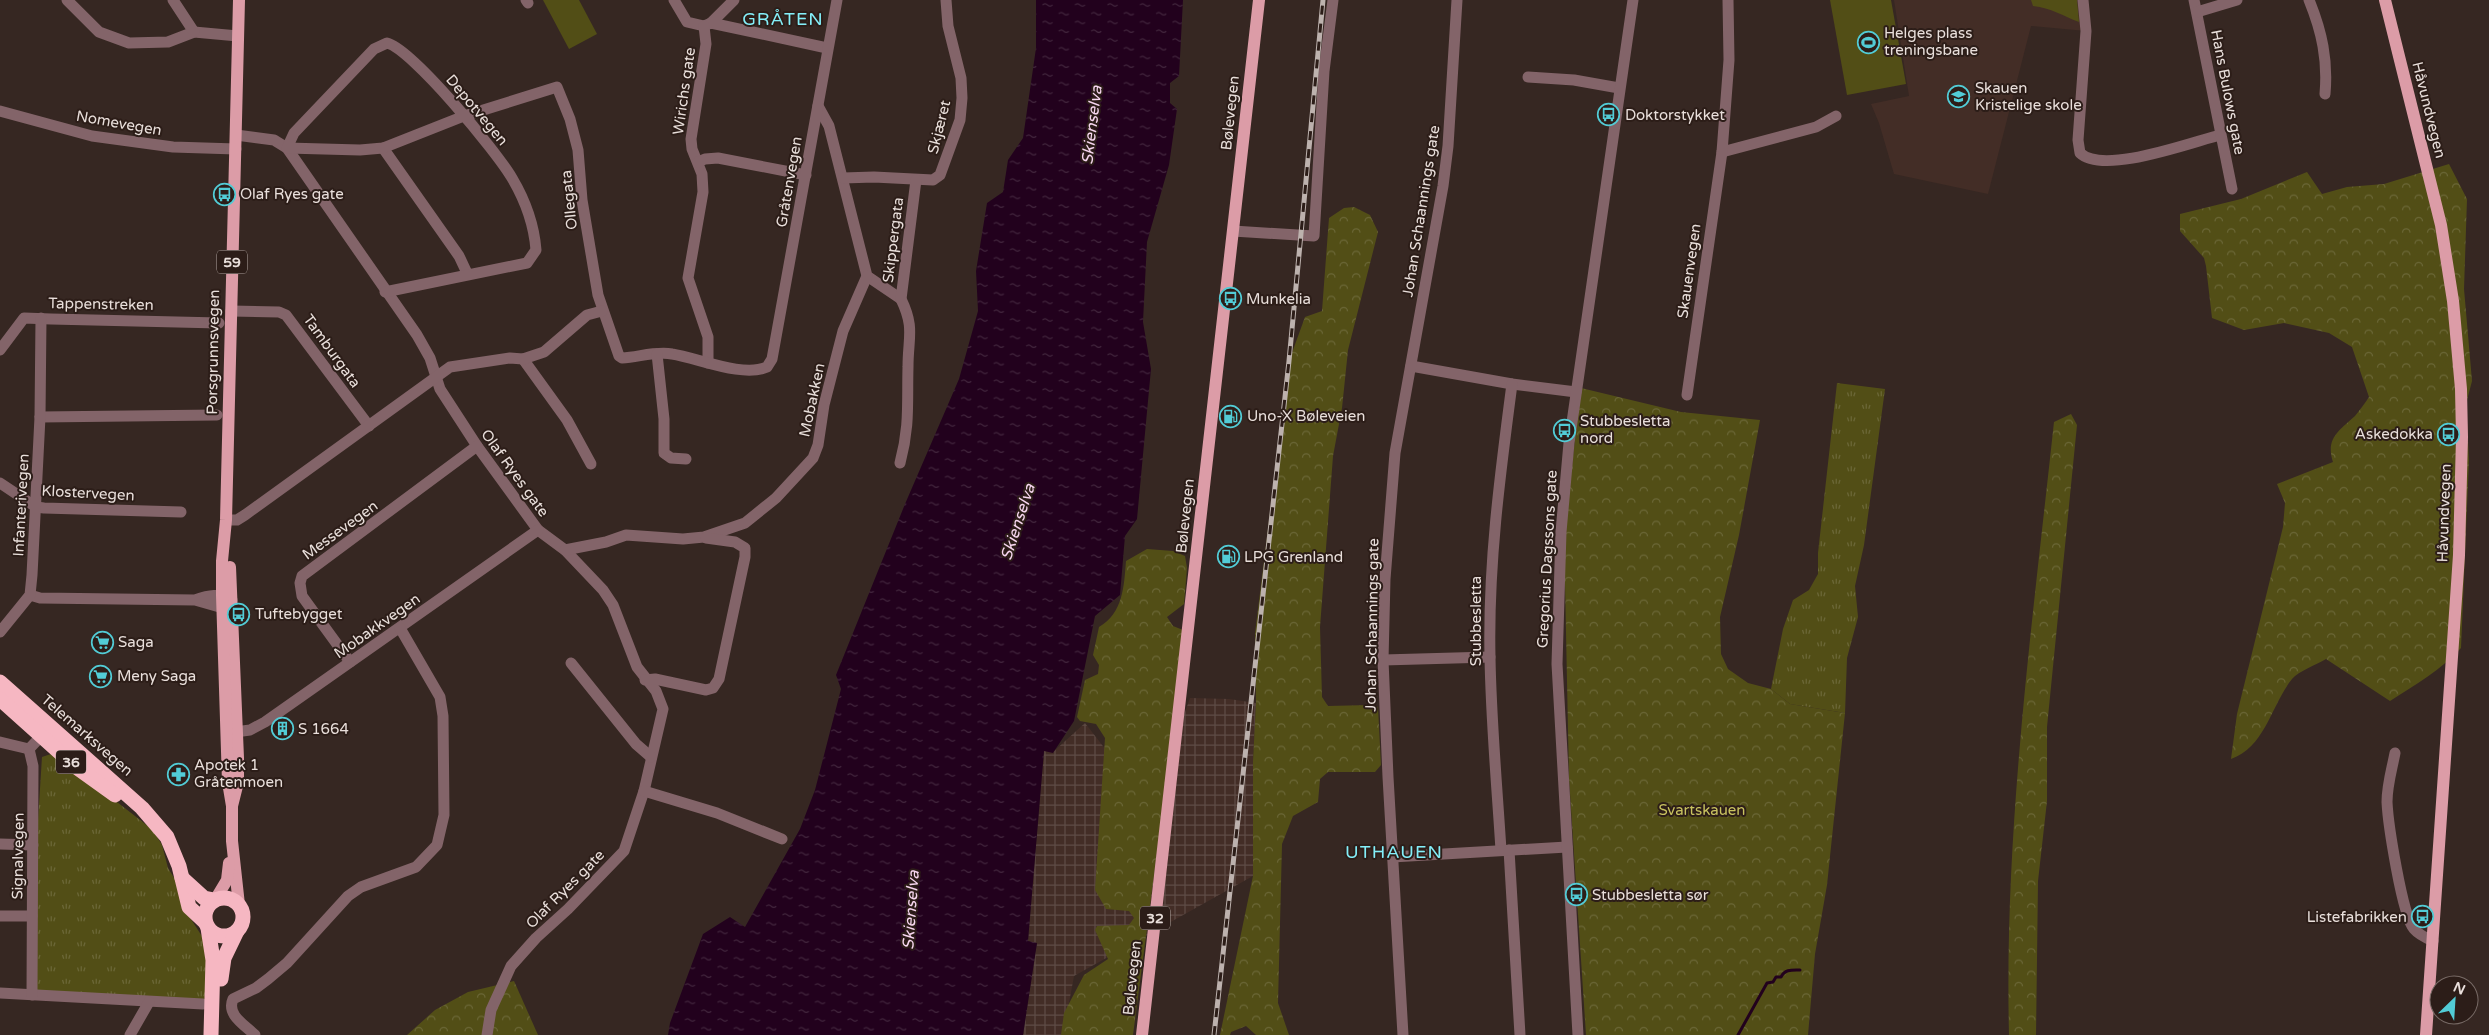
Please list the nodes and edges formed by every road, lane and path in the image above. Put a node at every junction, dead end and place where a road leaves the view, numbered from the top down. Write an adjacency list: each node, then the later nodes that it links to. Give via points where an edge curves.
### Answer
1 (67, 0): 20 (street, via 99,32 122,41 141,44 168,42)
2 (173, 0): 20 (street)
3 (239, 0): 21 (main road, Porsgrunnsvegen / 59)
4 (674, 0): 19 (street, via 688,22)
5 (734, 0): 19 (street)
6 (837, 0): 22 (street, Gråtenvegen)
7 (946, 0): 39 (street, Skjæret, via 948,26 961,78 960,120 940,175 932,180)
8 (1260, 0): 41 (main road, Bølevegen / 32)
9 (1333, 0): 41 (street, via 1324,71 1314,236)
10 (1457, 0): 54 (street, Johan Schaannings gate, via 1443,186)
11 (1634, 0): 24 (street, Gregorius Dagssons gate)
12 (1728, 0): 35 (street, Skauenvegen, via 1729,60)
13 (2083, 0): 31 (street, via 2086,31 2078,140 2080,153 2085,158 2109,162)
14 (2194, 0): 18 (street, Hans Bulows gate)
15 (2237, 0): 18 (street)
16 (2309, 0): 25 (street, via 2325,50)
17 (2385, 0): 105 (main road, Håvundvegen, via 2441,225 2453,301 2461,389 2460,546)
18 (2197, 12): 31 (street, Hans Bulows gate)
19 (707, 25): 22 (street); 36 (street, Wirichs gate, via 691,139)
20 (194, 32): 21 (street)
21 (238, 36): 30 (main road, Porsgrunnsvegen / 59)
22 (827, 48): 26 (street, Gråtenvegen)
23 (1528, 76): 24 (street)
24 (1619, 88): 57 (street, Gregorius Dagssons gate)
25 (2325, 94)
26 (818, 106): 37 (street, Gråtenvegen); 38 (street, via 829,126)
27 (0, 111): 34 (street, Nomevegen, via 92,136 173,147)
28 (464, 116): 32 (street, Depotvegen, via 398,48 387,43 374,49 291,137); 33 (street); 42 (street, Depotvegen, via 512,177 527,207 536,250 527,263); 47 (street, Ollegata, via 557,87 578,150 582,200)
29 (1836, 116): 35 (street, via 1816,128)
30 (236, 135): 32 (street, via 274,140); 34 (main road, Porsgrunnsvegen / 59)
31 (2220, 135): 40 (street, Hans Bulows gate)
32 (286, 148): 33 (street); 44 (street, Olaf Ryes gate)
33 (383, 148): 42 (street, via 459,256)
34 (236, 149): 46 (main road, Porsgrunnsvegen / 59)
35 (1722, 152): 58 (street, Skauenvegen)
36 (698, 162): 37 (street, via 718,158); 53 (street, Wirichs gate, via 703,192 688,278 708,337)
37 (806, 175): 53 (street, Gråtenvegen, via 772,359 767,367 752,370)
38 (843, 178): 39 (street, Skippergata); 43 (street)
39 (916, 180): 45 (street, Skippergata)
40 (2232, 189)
41 (1233, 231): 115 (main road, Bølevegen / 32)
42 (467, 273): 44 (street, Depotvegen)
43 (867, 276): 45 (street); 71 (street, Mobakken, via 843,331 813,458 745,523)
44 (385, 292): 55 (street, Olaf Ryes gate, via 421,343)
45 (901, 299): 64 (street, Skippergata, via 911,327 908,435)
46 (231, 311): 61 (street, Tamburgata, via 279,312 286,316); 69 (main road, Porsgrunnsvegen / 59)
47 (602, 311): 51 (street, Ollegata, via 619,356); 52 (street, via 587,315 544,352)
48 (41, 318): 49 (street, Tappenstreken); 50 (street, Tappenstreken, via 24,318); 60 (street, Infanterivegen)
49 (219, 322)
50 (0, 350)
51 (657, 354): 53 (street); 63 (street, via 664,453 671,458)
52 (523, 359): 55 (street, via 510,358 450,368); 65 (street, via 567,420)
53 (708, 363)
54 (1411, 366): 56 (street); 78 (street, Johan Schaannings gate, via 1395,453 1385,579)
55 (437, 376): 61 (street); 62 (street, Olaf Ryes gate, via 440,389)
56 (1512, 384): 57 (street); 77 (street, Stubbesletta, via 1496,497)
57 (1576, 392): 95 (street, Gregorius Dagssons gate, via 1560,532 1557,601)
58 (1687, 395)
59 (217, 416): 60 (street)
60 (40, 417): 67 (street, Infanterivegen)
61 (369, 426): 69 (street, via 245,515)
62 (477, 446): 70 (street, Olaf Ryes gate); 79 (street, Messevegen, via 302,576 302,596)
63 (686, 459)
64 (900, 463)
65 (591, 464)
66 (0, 483): 67 (street, Klostervegen)
67 (36, 507): 68 (street, Klostervegen); 73 (street, Infanterivegen)
68 (181, 512)
69 (226, 522): 74 (main road, Porsgrunnsvegen / 59)
70 (538, 530): 72 (street, Olaf Ryes gate); 75 (street, Mobakkvegen)
71 (704, 537): 72 (street, Mobakken, via 626,536); 81 (street, Mobakken, via 735,542 745,548 717,684 710,689 655,678)
72 (565, 550): 81 (street, Olaf Ryes gate, via 604,590)
73 (30, 595): 74 (street, via 40,598 195,600 207,596); 76 (street)
74 (226, 601): 85 (main road, Porsgrunnsvegen / 59)
75 (400, 628): 79 (street, Mobakkvegen); 113 (street, via 440,697 444,815 437,845 416,867 354,891 286,963 256,988 233,999 230,1005 236,1018)
76 (0, 632)
77 (1490, 657): 78 (street); 96 (street, Stubbesletta)
78 (1383, 660): 97 (street, Johan Schaannings gate)
79 (350, 662): 85 (street, Mobakkvegen, via 265,722 250,730)
80 (571, 663): 89 (street, via 636,744)
81 (645, 680): 89 (street, Olaf Ryes gate, via 656,692 663,709)
82 (0, 682): 84 (highway, Telemarksvegen / 36)
83 (0, 698): 84 (highway, Telemarksvegen / 36)
84 (46, 731): 87 (street); 98 (highway, Telemarksvegen / 36, via 142,808 167,837)
85 (231, 732): 92 (main road, Porsgrunnsvegen / 59, via 228,782)
86 (0, 742): 87 (street)
87 (28, 749): 94 (street, Signalvegen, via 33,766)
88 (2395, 753): 105 (street, via 2387,800 2396,865 2412,925)
89 (651, 757): 90 (street, Olaf Ryes gate)
90 (644, 791): 91 (street, via 717,813); 114 (street, Olaf Ryes gate, via 624,851 511,966 491,1010)
91 (782, 839)
92 (232, 841): 99 (main road, Porsgrunnsvegen / 59, via 227,880); 100 (main road, Porsgrunnsvegen / 59)
93 (0, 844): 94 (street)
94 (33, 845): 102 (street, Signalvegen)
95 (1567, 847): 96 (street); 118 (street, Gregorius Dagssons gate)
96 (1505, 850): 97 (street); 117 (street, Stubbesletta)
97 (1392, 857): 116 (street, Johan Schaannings gate)
98 (182, 878): 99 (highway, Telemarksvegen / 36, via 204,898); 103 (highway, Telemarksvegen / 36, via 189,907)
99 (214, 900): 100 (highway, 36, via 229,899); 103 (highway, Porsgrunnsvegen, via 205,911)
100 (239, 905): 104 (highway, Porsgrunnsvegen, via 243,916)
101 (0, 916): 102 (street)
102 (32, 916): 107 (street, Signalvegen)
103 (206, 925): 104 (highway, via 221,936); 111 (highway, via 213,960)
104 (237, 931): 112 (highway, Porsgrunnsvegen, via 224,958)
105 (2433, 941): 119 (main road, Håvundvegen)
106 (0, 993): 107 (street)
107 (32, 996): 108 (street)
108 (149, 1002): 109 (street); 110 (street)
109 (202, 1004)
110 (130, 1035)
111 (211, 1035)
112 (218, 1035)
113 (255, 1035)
114 (487, 1035)
115 (1142, 1035)
116 (1403, 1035)
117 (1520, 1035)
118 (1578, 1035)
119 (2426, 1035)

